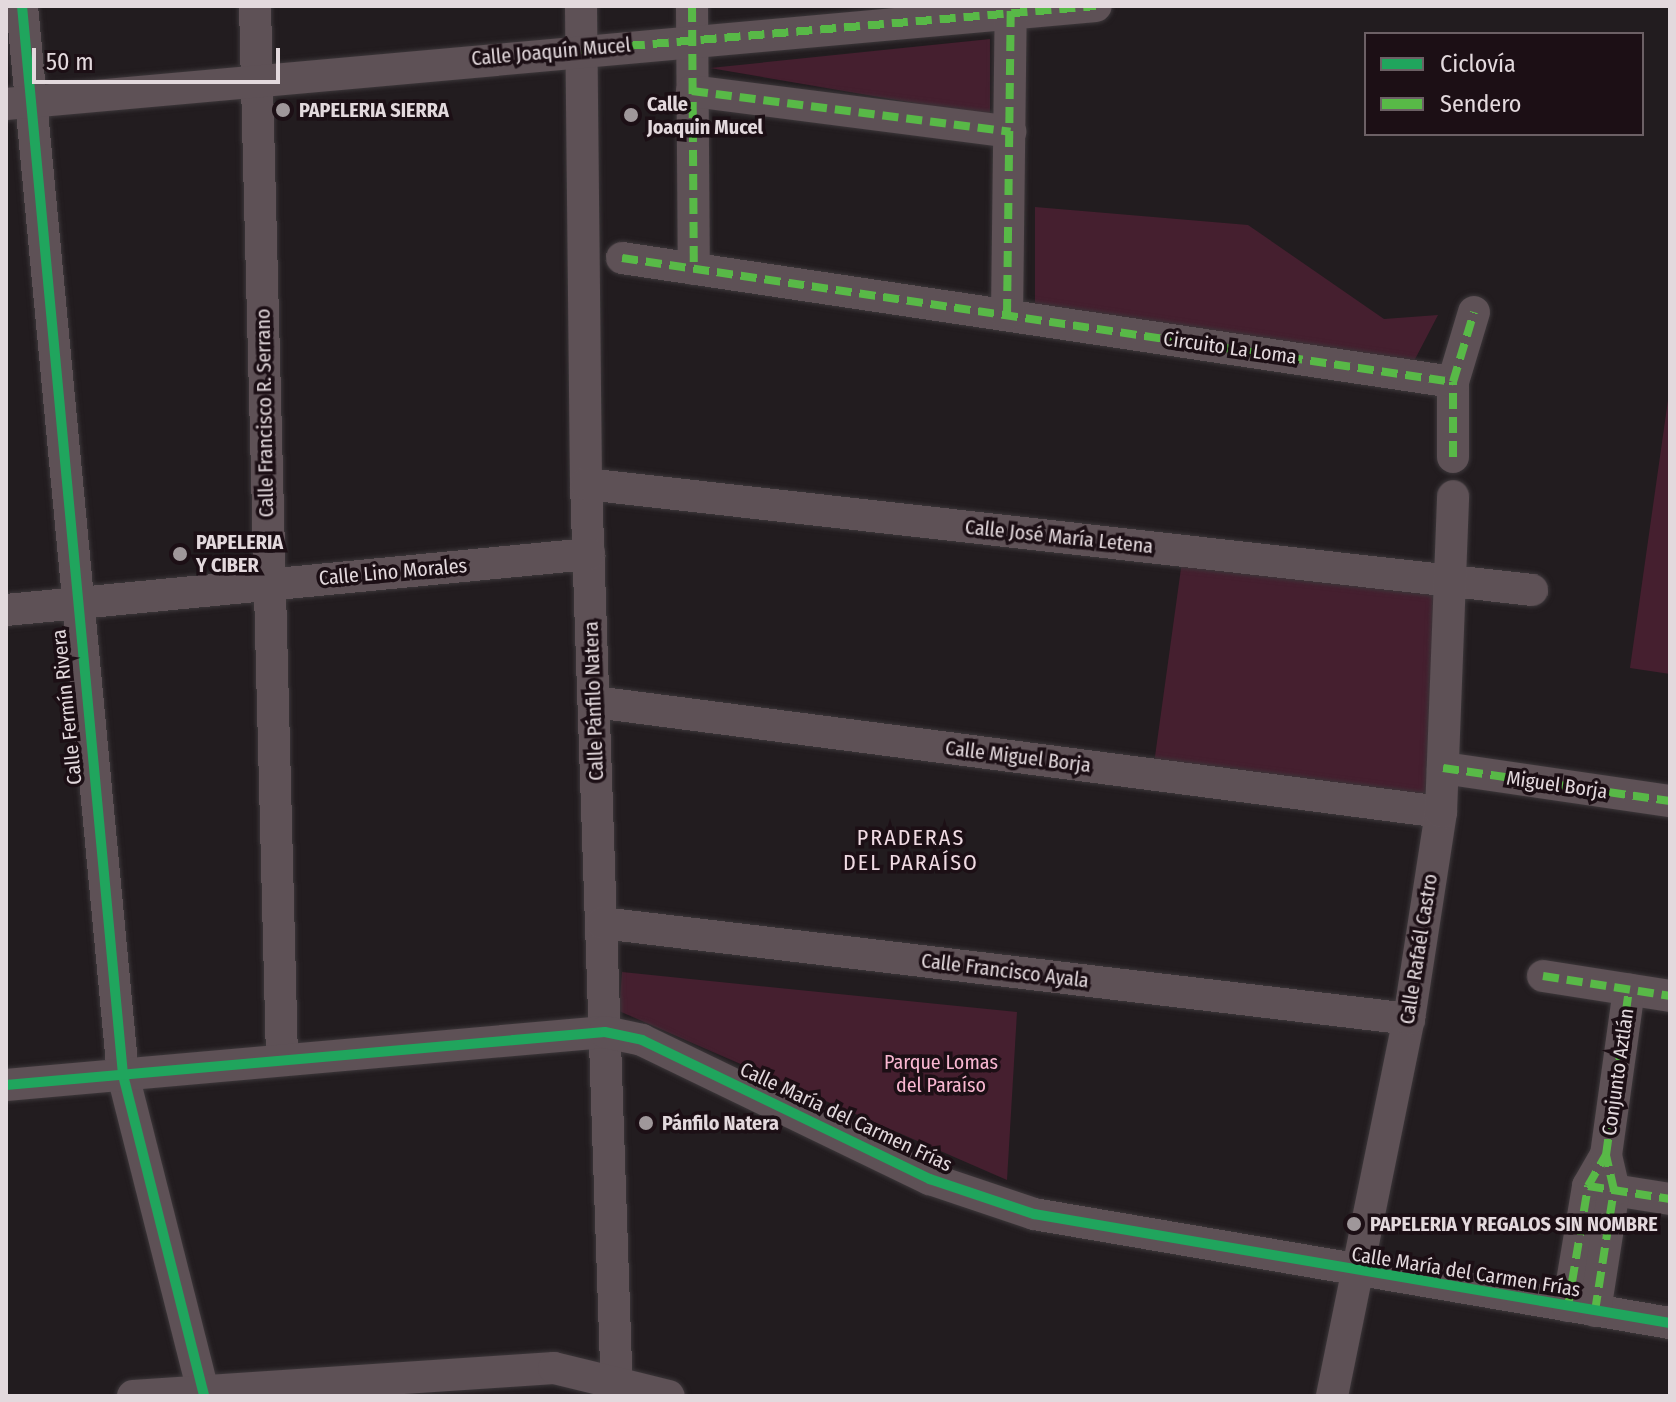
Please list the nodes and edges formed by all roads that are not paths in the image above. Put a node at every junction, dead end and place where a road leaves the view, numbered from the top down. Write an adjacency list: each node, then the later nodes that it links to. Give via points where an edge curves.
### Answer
1 (22, 6): 11 (street, Calle Fermín Rivera)
2 (255, 6): 9 (street, Calle Francisco R. Serrano)
3 (581, 6): 8 (street, Calle Pánfilo Natera)
4 (692, 6): 7 (street)
5 (1096, 6): 6 (street, Calle Joaquín Mucel)
6 (1011, 9): 7 (street, Calle Joaquín Mucel); 12 (street)
7 (692, 40): 8 (street, Calle Joaquín Mucel); 10 (street)
8 (581, 50): 9 (street, Calle Joaquín Mucel); 19 (street, Calle Pánfilo Natera)
9 (257, 77): 11 (street, Calle Joaquín Mucel); 23 (street, Calle Francisco R. Serrano)
10 (692, 91): 12 (street); 14 (street)
11 (20, 102): 25 (street, Calle Fermín Rivera)
12 (1010, 132): 16 (street)
13 (622, 258): 14 (street, Circuito La Loma)
14 (694, 269): 16 (street, Circuito La Loma)
15 (1474, 312): 17 (street)
16 (1007, 315): 17 (street, Circuito La Loma)
17 (1453, 382): 18 (street)
18 (1453, 457)
19 (586, 484): 21 (street, Calle Pánfilo Natera); 22 (street, Calle José María Letena)
20 (1453, 496): 22 (street, Calle Rafaél Castro)
21 (589, 554): 23 (street, Calle Lino Morales); 27 (street, Calle Pánfilo Natera)
22 (1448, 581): 24 (street, Calle José María Letena); 28 (street, Calle Rafaél Castro)
23 (270, 584): 25 (street, Calle Lino Morales); 37 (street, Calle Francisco R. Serrano)
24 (1532, 590)
25 (74, 603): 26 (street, Calle Lino Morales); 38 (street, Calle Fermín Rivera)
26 (6, 610)
27 (595, 702): 30 (street, Calle Miguel Borja); 31 (street, Calle Pánfilo Natera)
28 (1443, 768): 29 (street, Miguel Borja); 30 (street, Calle Rafaél Castro)
29 (1670, 801)
30 (1441, 812): 35 (street, Calle Rafaél Castro)
31 (602, 923): 35 (street, Calle Francisco Ayala); 36 (street, Calle Pánfilo Natera)
32 (1543, 976): 33 (street, Conjunto Aztlán)
33 (1629, 990): 34 (street, Conjunto Aztlán); 40 (street, Conjunto Aztlán)
34 (1670, 996)
35 (1409, 1019): 42 (street, Calle Rafaél Castro)
36 (605, 1032): 37 (street, Calle María del Carmen Frías); 42 (street, Calle María del Carmen Frías, via 642,1040 930,1179 1034,1214); 45 (street, Calle Pánfilo Natera)
37 (282, 1060): 38 (street, Calle María del Carmen Frías)
38 (123, 1075): 39 (street, Calle María del Carmen Frías); 46 (street, Calle Fermín Rivera)
39 (6, 1085)
40 (1601, 1188): 41 (street); 43 (street, Conjunto Aztlán)
41 (1670, 1199)
42 (1354, 1272): 43 (street, Calle María del Carmen Frías); 49 (street, Calle Rafaél Castro)
43 (1581, 1309): 44 (street, Calle María del Carmen Frías)
44 (1670, 1323)
45 (617, 1389): 46 (street, via 554,1368); 48 (street)
46 (203, 1393): 47 (street)
47 (133, 1396)
48 (669, 1396)
49 (1332, 1396)

